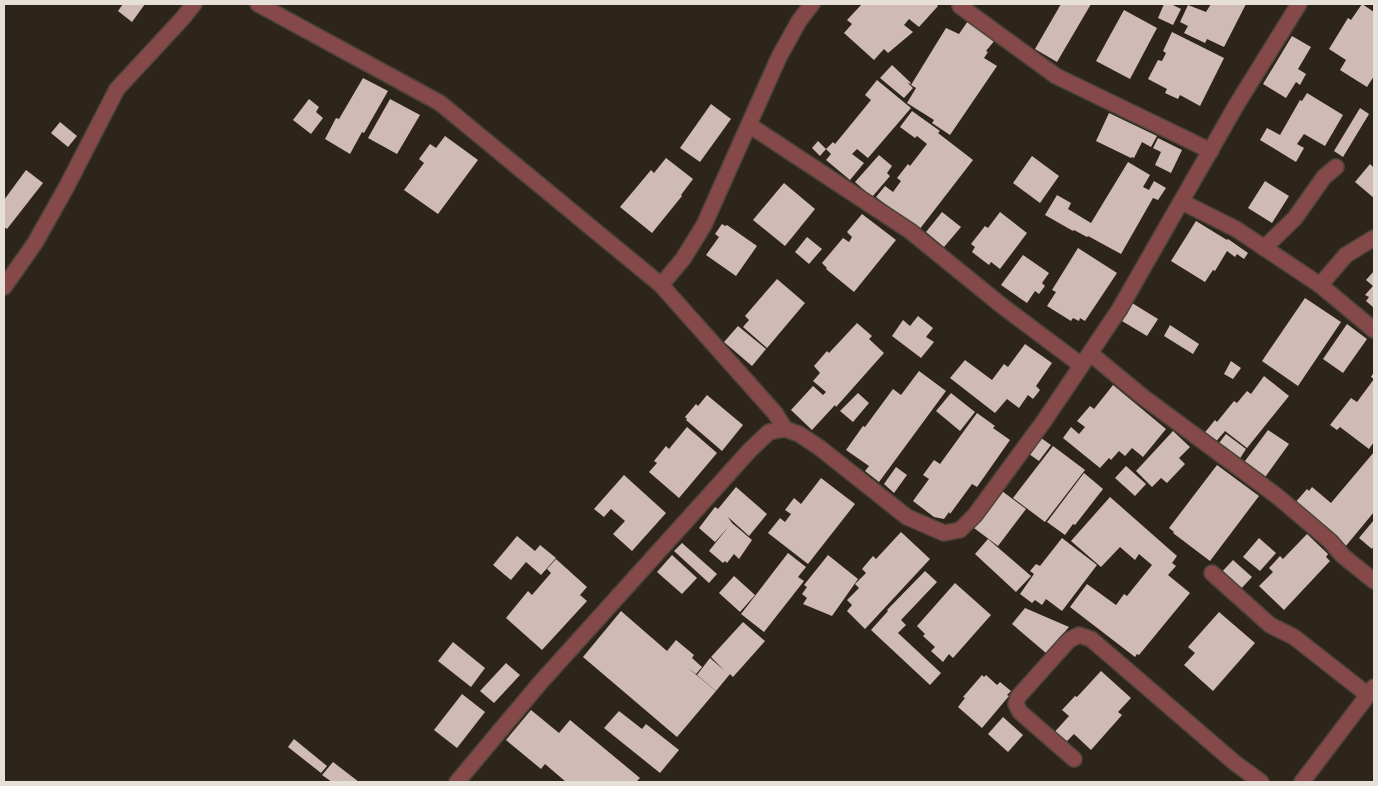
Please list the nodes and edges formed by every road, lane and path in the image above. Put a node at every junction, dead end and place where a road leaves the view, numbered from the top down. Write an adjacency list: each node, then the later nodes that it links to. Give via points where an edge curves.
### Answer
1 (194, 4): 14 (street, via 117,89 35,243)
2 (258, 4): 12 (street, via 440,104)
3 (812, 4): 6 (street, via 799,21)
4 (961, 4): 7 (street, via 1056,76)
5 (1299, 4): 7 (street)
6 (748, 125): 12 (street, via 704,225 683,259); 16 (street, via 910,231 1001,305)
7 (1211, 151): 9 (street)
8 (1336, 167): 11 (street, via 1324,177 1295,218)
9 (1182, 202): 11 (street, via 1236,229); 16 (street, via 1120,310)
10 (1374, 238): 13 (street, via 1346,255)
11 (1264, 248): 13 (street)
12 (661, 285): 17 (street, via 775,413)
13 (1320, 285): 15 (street)
14 (4, 287)
15 (1374, 330)
16 (1086, 359): 17 (street, via 975,515 960,530 944,533 907,516 820,448); 19 (street, via 1278,496)
17 (785, 429): 22 (street, via 769,432 750,450 540,683)
18 (1212, 573): 20 (street, via 1270,625 1294,637)
19 (1374, 582)
20 (1371, 691): 24 (street)
21 (1074, 760): 23 (street, via 1020,712 1016,704 1018,697 1069,640 1079,634 1091,639)
22 (457, 782)
23 (1261, 782)
24 (1302, 782)

